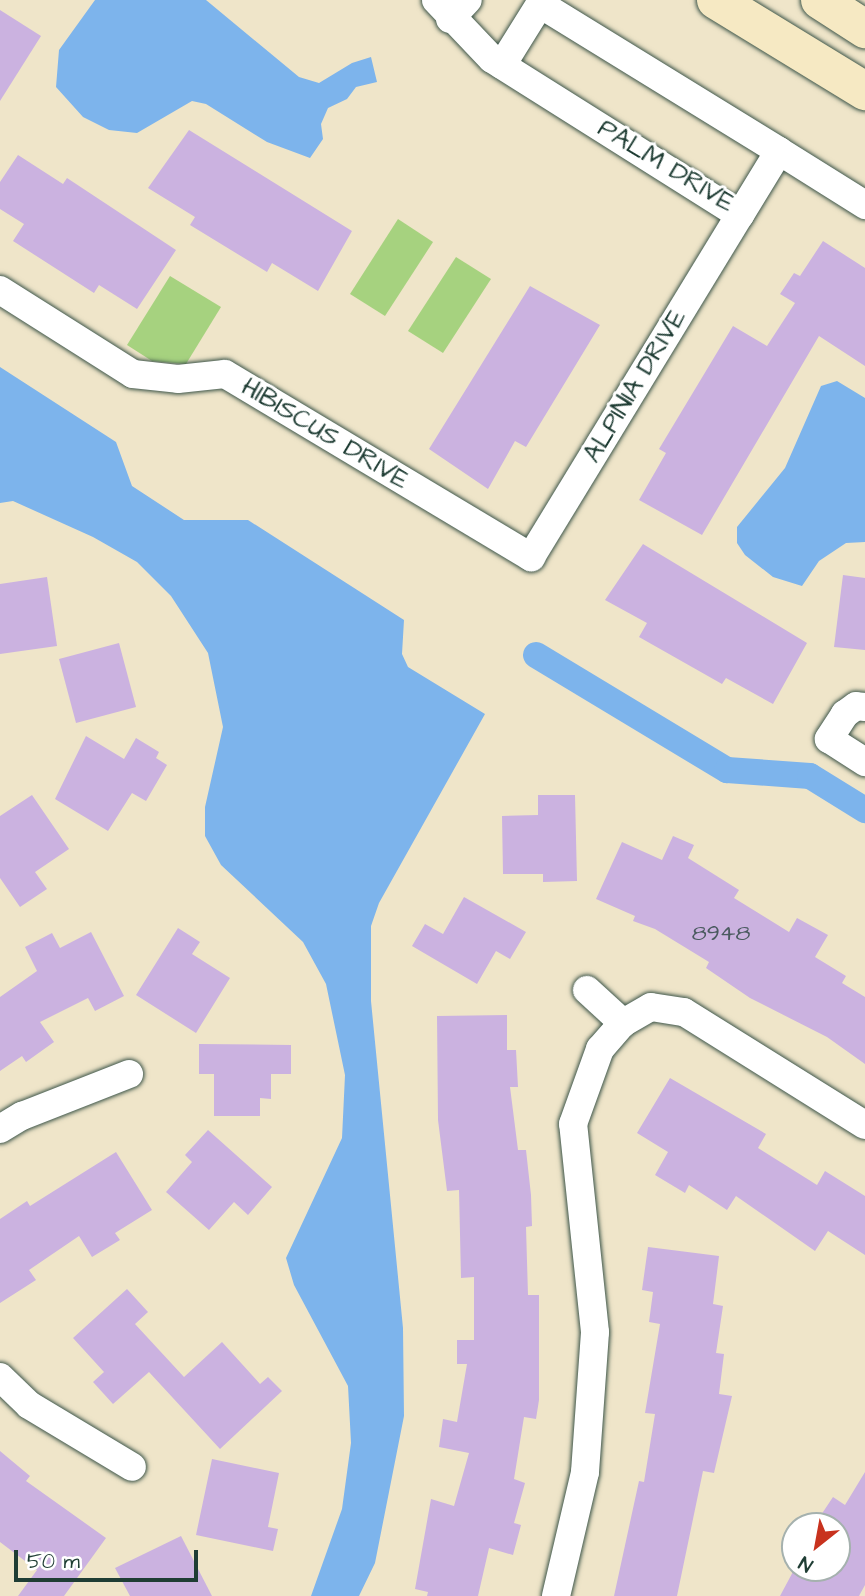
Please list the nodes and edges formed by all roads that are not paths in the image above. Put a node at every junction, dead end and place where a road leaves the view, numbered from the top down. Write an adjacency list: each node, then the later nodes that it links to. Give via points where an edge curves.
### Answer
1 (716, 0): 6 (main road)
2 (820, 0): 4 (main road)
3 (452, 6): 5 (street, PALM DRIVE)
4 (865, 29)
5 (502, 65): 7 (street, via 540,4); 9 (street, PALM DRIVE)
6 (865, 91)
7 (779, 150): 8 (street); 9 (street, PALM DRIVE)
8 (865, 205)
9 (740, 215): 11 (street, ALPINIA DRIVE)
10 (0, 290): 11 (street, HIBISCUS DRIVE, via 133,374 178,379 225,374)
11 (531, 557)
12 (865, 707): 13 (street, via 856,706 845,714 829,739)
13 (865, 762)
14 (587, 990): 15 (street)
15 (623, 1023): 17 (street, via 651,1007 684,1012); 21 (street, via 600,1049 573,1124 595,1332 585,1472)
16 (129, 1074): 18 (street)
17 (865, 1125)
18 (0, 1129)
19 (0, 1377): 20 (street, via 29,1405)
20 (132, 1467)
21 (556, 1596)

